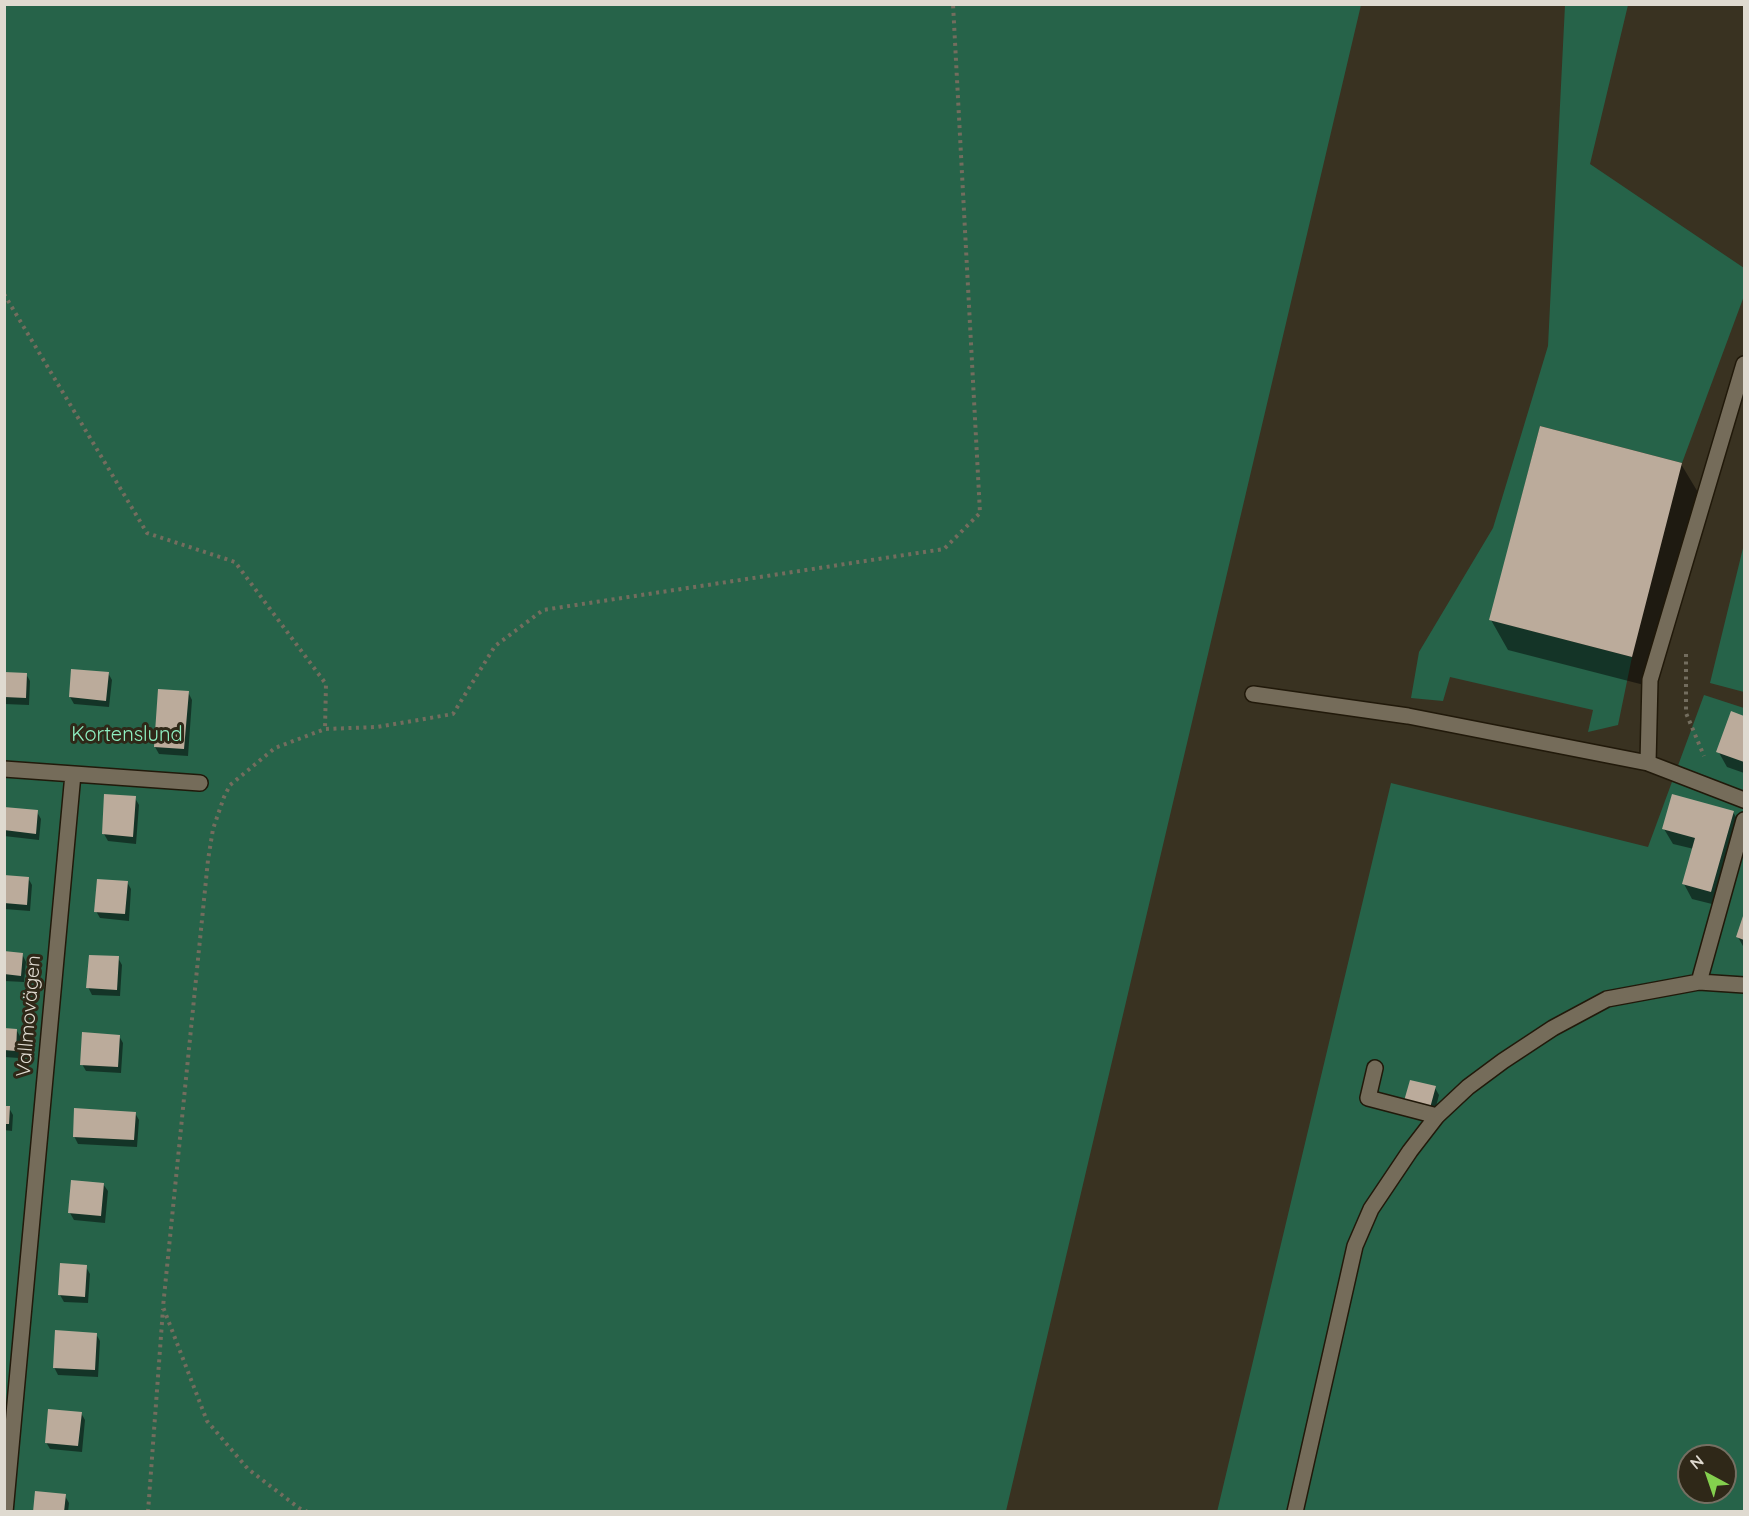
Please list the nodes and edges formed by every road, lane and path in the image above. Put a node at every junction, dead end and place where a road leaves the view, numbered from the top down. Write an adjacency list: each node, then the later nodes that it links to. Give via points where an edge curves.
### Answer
1 (953, 4): 6 (path, via 980,513 944,549 543,610 495,646 453,714 377,727)
2 (4, 294): 6 (path, via 147,533 235,562 326,684)
3 (1744, 364): 7 (street, via 1650,680)
4 (1687, 643): 11 (path, via 1686,713 1699,747)
5 (1253, 694): 7 (street, via 1408,716)
6 (325, 729): 18 (path, via 275,748 230,785 213,829)
7 (1648, 763): 11 (street)
8 (4, 769): 9 (street)
9 (73, 774): 10 (street); 19 (street, Vallmovägen)
10 (200, 783)
11 (1726, 793): 12 (street)
12 (1744, 800)
13 (1744, 820): 14 (street)
14 (1699, 981): 15 (street); 17 (street, via 1608,999 1503,1061)
15 (1744, 985)
16 (1375, 1068): 17 (street, via 1368,1098)
17 (1437, 1116): 23 (street, via 1371,1209 1355,1246)
18 (163, 1307): 21 (path); 22 (path, via 207,1421 248,1469)
19 (7, 1451): 20 (street, Vallmovägen)
20 (5, 1512)
21 (148, 1512)
22 (308, 1512)
23 (1295, 1512)

